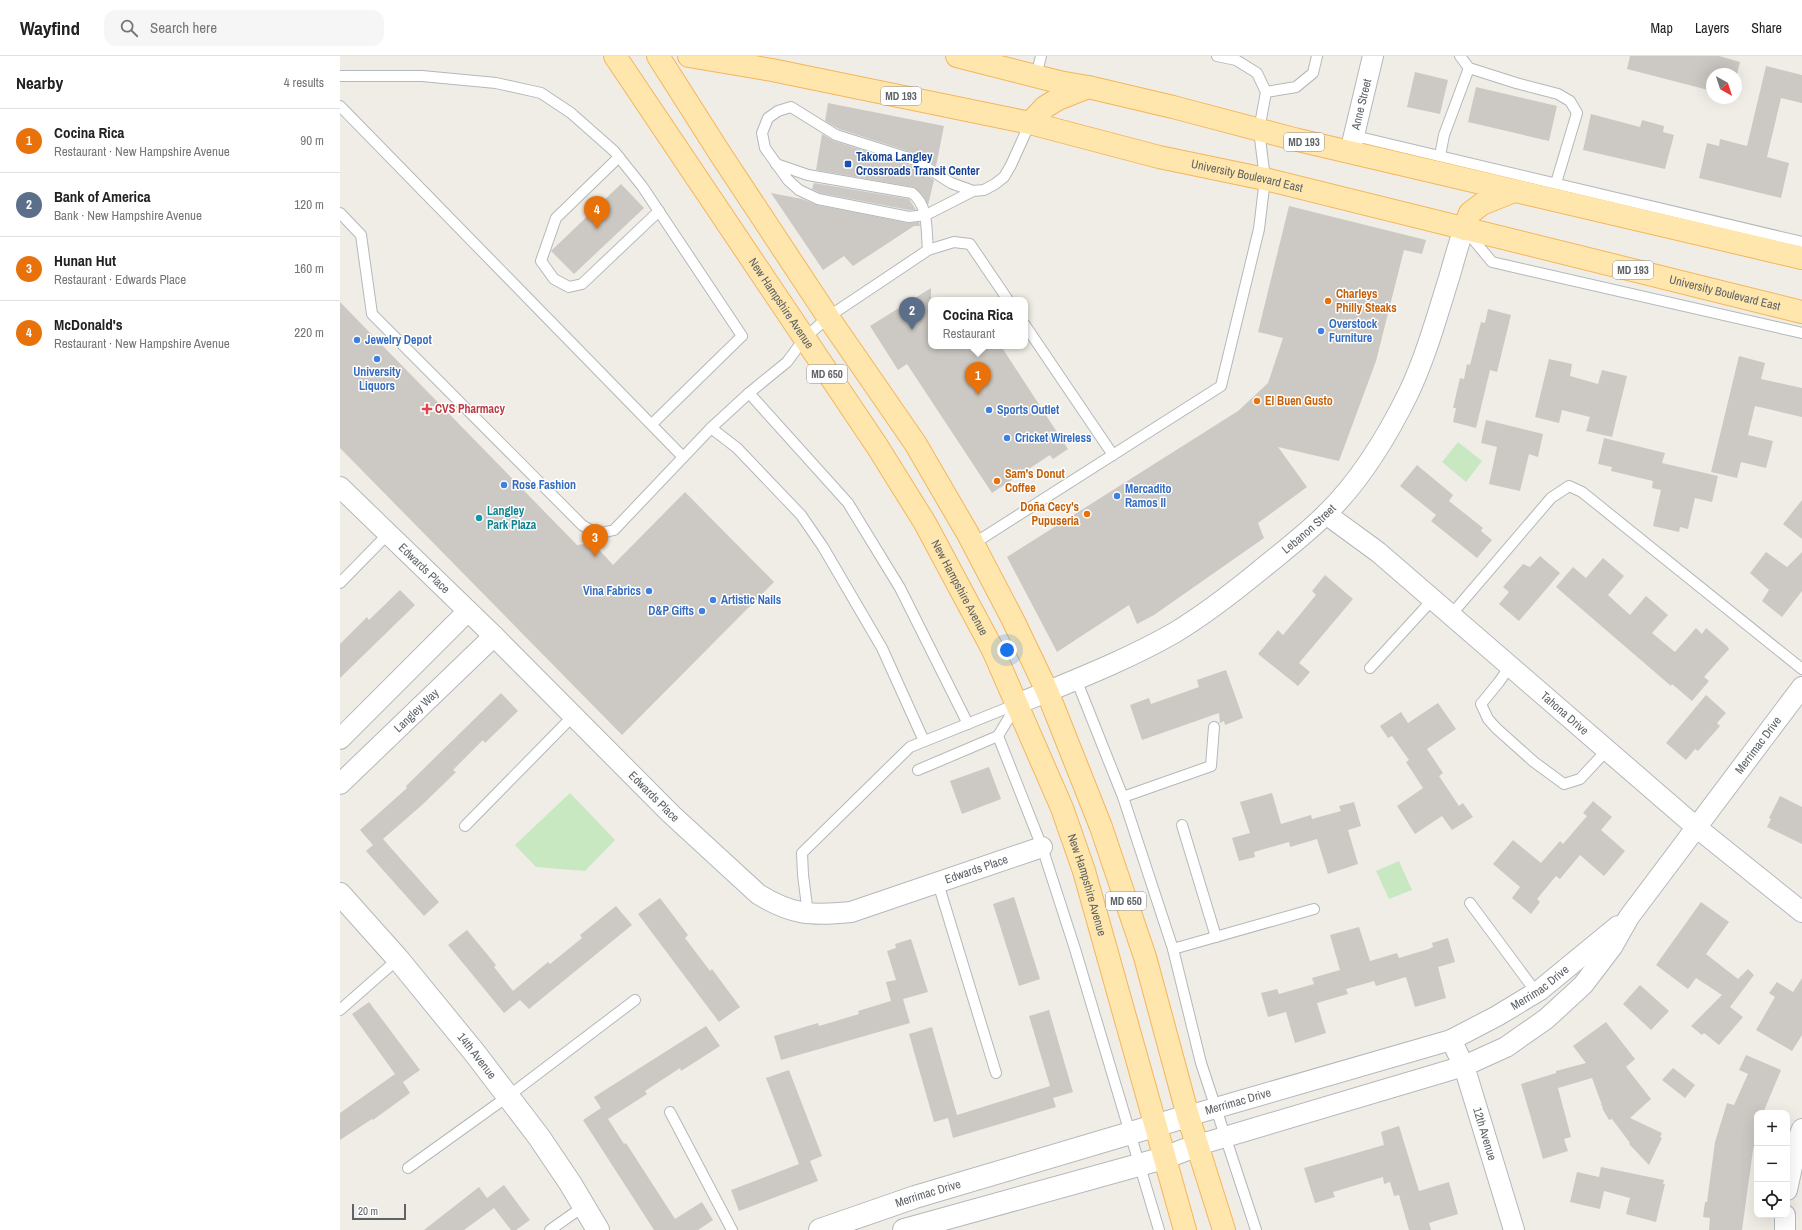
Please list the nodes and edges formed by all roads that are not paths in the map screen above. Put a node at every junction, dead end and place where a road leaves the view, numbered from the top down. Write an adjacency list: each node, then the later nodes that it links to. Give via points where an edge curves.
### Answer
1 (615, 56): 38 (main road, New Hampshire Avenue / MD 650)
2 (658, 56): 35 (main road, MD 650)
3 (690, 56): 16 (main road, University Boulevard East / MD 193, via 772,70)
4 (957, 56): 9 (main road, MD 193)
5 (1217, 56): 14 (lane, via 1236,60 1257,73)
6 (1317, 56): 14 (lane, via 1313,73 1296,87)
7 (1373, 56): 18 (street, Anne Street)
8 (1460, 56): 11 (lane)
9 (998, 61): 10 (main road, MD 193)
10 (1039, 66): 13 (main road, MD 193, via 1059,82)
11 (1469, 68): 19 (lane, via 1444,135); 23 (lane, via 1558,94 1570,101 1577,113)
12 (340, 76): 20 (lane, via 422,76 496,83 541,93 571,113)
13 (1088, 87): 16 (main road, via 1045,107); 17 (main road, MD 193)
14 (1266, 92): 17 (lane)
15 (340, 106): 40 (lane)
16 (1030, 123): 22 (main road, University Boulevard East / MD 193, via 1159,157); 24 (lane, via 1012,165 1004,177 984,190)
17 (1259, 130): 18 (main road, MD 193); 22 (lane)
18 (1352, 144): 19 (lane); 25 (main road, MD 193)
19 (1440, 156): 23 (lane)
20 (620, 157): 26 (lane); 26 (lane, via 556,218 540,261 554,279 569,287 582,284)
21 (776, 164): 24 (lane, via 765,148 762,133 768,118 778,111 791,107 836,135 915,160 951,182); 28 (lane, via 799,190 818,199 909,217); 28 (lane, via 808,175 912,193 918,197)
22 (1265, 180): 29 (main road, University Boulevard East / MD 193); 42 (lane, via 1259,229 1220,386)
23 (1556, 183): 30 (lane)
24 (973, 191): 28 (lane)
25 (1514, 191): 29 (main road, via 1482,204 1470,213); 32 (main road, MD 193)
26 (659, 211): 40 (lane, via 742,336)
27 (340, 214): 43 (lane, via 362,235 372,314 582,525 597,534 614,530)
28 (926, 216): 31 (lane)
29 (1464, 229): 34 (main road, University Boulevard East / MD 193); 37 (lane, via 1492,262); 45 (street, Lebanon Street, via 1422,360 1409,390 1375,451 1353,483)
30 (1802, 242)
31 (928, 250): 33 (lane, via 954,242 970,244); 35 (lane)
32 (1802, 258)
33 (1006, 297)
34 (1802, 312)
35 (828, 317): 38 (lane); 47 (main road, MD 650, via 915,443)
36 (1028, 329): 42 (lane)
37 (1802, 333)
38 (804, 339): 39 (lane, via 787,362); 59 (main road, New Hampshire Avenue / MD 650, via 877,446 925,523 993,650)
39 (749, 393): 41 (lane); 61 (lane, via 848,503 900,588)
40 (652, 424): 43 (lane)
41 (711, 428): 43 (lane); 65 (lane, via 738,448 801,514 882,648)
42 (1112, 455): 47 (lane)
43 (683, 457)
44 (340, 487): 46 (street, Edwards Place)
45 (1326, 514): 49 (street, Tahona Drive, via 1378,552); 56 (street, Lebanon Street, via 1282,553 1196,619 1146,647)
46 (388, 534): 48 (lane); 50 (street, Edwards Place)
47 (973, 544): 58 (main road, MD 650)
48 (340, 583)
49 (1433, 599): 51 (street, Tahona Drive); 54 (lane)
50 (468, 611): 52 (street, Edwards Place); 64 (street)
51 (1451, 615): 53 (street, Tahona Drive); 55 (lane, via 1552,498 1569,486 1582,492)
52 (494, 636): 60 (street, Edwards Place); 68 (street, Langley Way)
53 (1510, 666): 66 (street, Tahona Drive); 66 (lane, via 1481,704 1488,719 1534,762 1564,784 1580,780)
54 (1370, 668)
55 (1802, 669)
56 (1076, 678): 58 (street, Lebanon Street); 69 (lane)
57 (1802, 688): 72 (street, Merrimac Drive)
58 (1047, 691): 59 (street, Lebanon Street); 93 (main road, MD 650, via 1101,828 1145,957)
59 (1017, 704): 61 (lane); 63 (lane); 94 (main road, New Hampshire Avenue / MD 650, via 1062,808 1084,871)
60 (573, 716): 71 (lane); 79 (street, Edwards Place, via 671,814 758,894 784,908)
61 (968, 724): 65 (lane)
62 (1214, 727): 69 (lane, via 1211,766)
63 (998, 736): 67 (lane); 73 (lane)
64 (340, 739)
65 (924, 741): 79 (lane, via 910,747 802,853)
66 (1607, 750): 72 (street, Tahona Drive)
67 (918, 770)
68 (340, 784)
69 (1123, 797): 82 (lane)
70 (1182, 825): 81 (lane)
71 (465, 826)
72 (1696, 827): 78 (street, Tahona Drive); 80 (street, Merrimac Drive)
73 (1042, 848): 74 (street, Edwards Place); 96 (lane)
74 (938, 883): 79 (street, Edwards Place, via 851,912); 89 (lane)
75 (340, 894): 83 (street, 14th Avenue)
76 (1470, 903): 84 (lane)
77 (1314, 909): 81 (lane)
78 (1802, 912)
79 (808, 914)
80 (1629, 917): 84 (street, Merrimac Drive); 88 (street, Merrimac Drive, via 1612,947 1583,986 1546,1019 1506,1047)
81 (1216, 937): 82 (lane)
82 (1173, 949): 91 (lane, via 1201,1063)
83 (398, 959): 86 (lane); 90 (street, 14th Avenue)
84 (1536, 992): 87 (street, Merrimac Drive)
85 (635, 1000): 90 (lane)
86 (340, 1010)
87 (1451, 1040): 88 (street, 12th Avenue); 91 (street, Merrimac Drive)
88 (1464, 1066): 97 (street, Merrimac Drive); 115 (street, 12th Avenue)
89 (996, 1073)
90 (507, 1097): 101 (lane); 103 (street, 14th Avenue, via 539,1137)
91 (1216, 1108): 93 (street, Merrimac Drive); 97 (lane)
92 (670, 1112): 108 (lane)
93 (1188, 1116): 94 (street, Merrimac Drive); 98 (main road, MD 650)
94 (1155, 1127): 96 (street, Merrimac Drive); 99 (main road, New Hampshire Avenue / MD 650)
95 (1802, 1129): 102 (street, via 1794,1152)
96 (1131, 1134): 100 (lane); 109 (street, Merrimac Drive, via 915,1197)
97 (1226, 1137): 98 (street, Merrimac Drive); 114 (lane)
98 (1198, 1145): 99 (street, Merrimac Drive); 113 (main road, MD 650)
99 (1164, 1158): 100 (street, Merrimac Drive); 112 (main road, New Hampshire Avenue / MD 650)
100 (1140, 1165): 105 (street, Merrimac Drive); 111 (lane)
101 (408, 1168)
102 (1788, 1182)
103 (584, 1206): 106 (lane); 107 (street, 14th Avenue)
104 (1785, 1218): 116 (street)
105 (933, 1226): 110 (street, Merrimac Drive)
106 (550, 1230)
107 (598, 1230)
108 (732, 1230)
109 (820, 1230)
110 (904, 1230)
111 (1159, 1230)
112 (1185, 1230)
113 (1224, 1230)
114 (1256, 1230)
115 (1514, 1230)
116 (1785, 1230)

